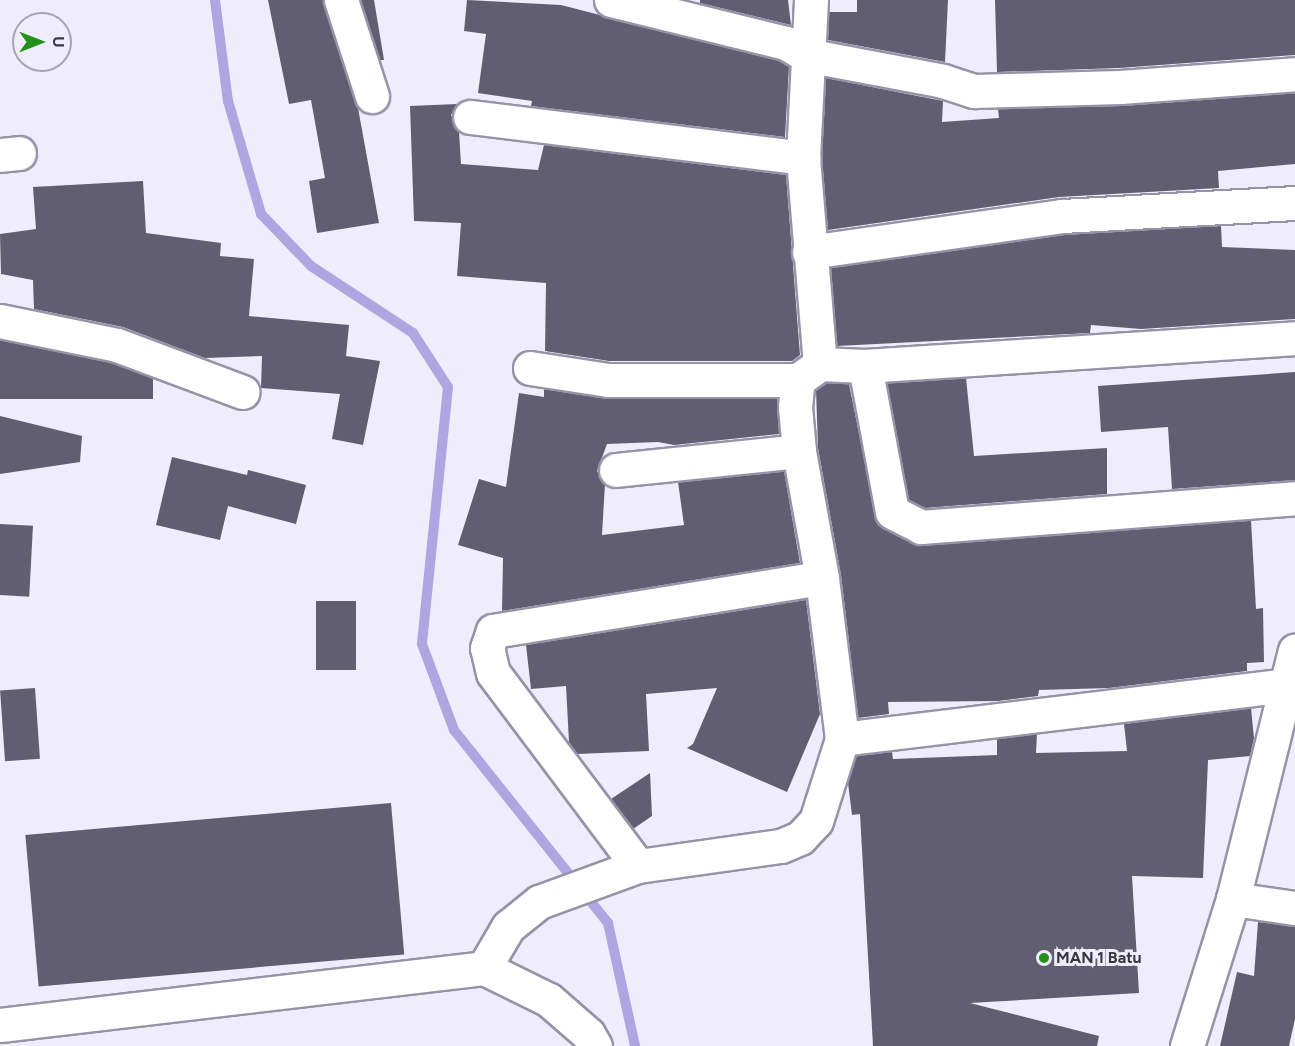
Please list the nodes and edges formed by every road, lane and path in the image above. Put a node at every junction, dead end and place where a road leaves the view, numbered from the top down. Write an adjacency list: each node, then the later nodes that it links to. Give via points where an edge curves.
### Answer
1 (341, 0): 6 (street)
2 (611, 0): 4 (street, via 786,43)
3 (811, 0): 4 (street)
4 (806, 55): 5 (street, via 943,81 974,91 1005,93); 8 (street)
5 (1295, 74)
6 (372, 96)
7 (470, 117): 8 (street)
8 (803, 158): 10 (street)
9 (1295, 203): 10 (street, via 1062,216)
10 (809, 252): 15 (street)
11 (0, 321): 16 (street, via 117,345)
12 (1295, 338): 13 (street)
13 (866, 366): 15 (street); 19 (street, via 892,512 921,527)
14 (530, 368): 15 (street, via 608,380)
15 (809, 372): 17 (street, via 795,407)
16 (243, 392)
17 (799, 451): 18 (street); 20 (street)
18 (616, 470)
19 (1295, 498)
20 (822, 578): 23 (street); 24 (street, via 493,631 487,648 493,673)
21 (1295, 651): 22 (street)
22 (1291, 685): 23 (street); 25 (street)
23 (842, 739): 24 (street, via 816,821 800,838 781,846)
24 (638, 866): 27 (street, via 539,902 508,927)
25 (1233, 899): 26 (street); 30 (street)
26 (1295, 908)
27 (484, 968): 28 (street); 29 (street, via 549,1000 588,1034)
28 (0, 1024)
29 (595, 1046)
30 (1187, 1046)

